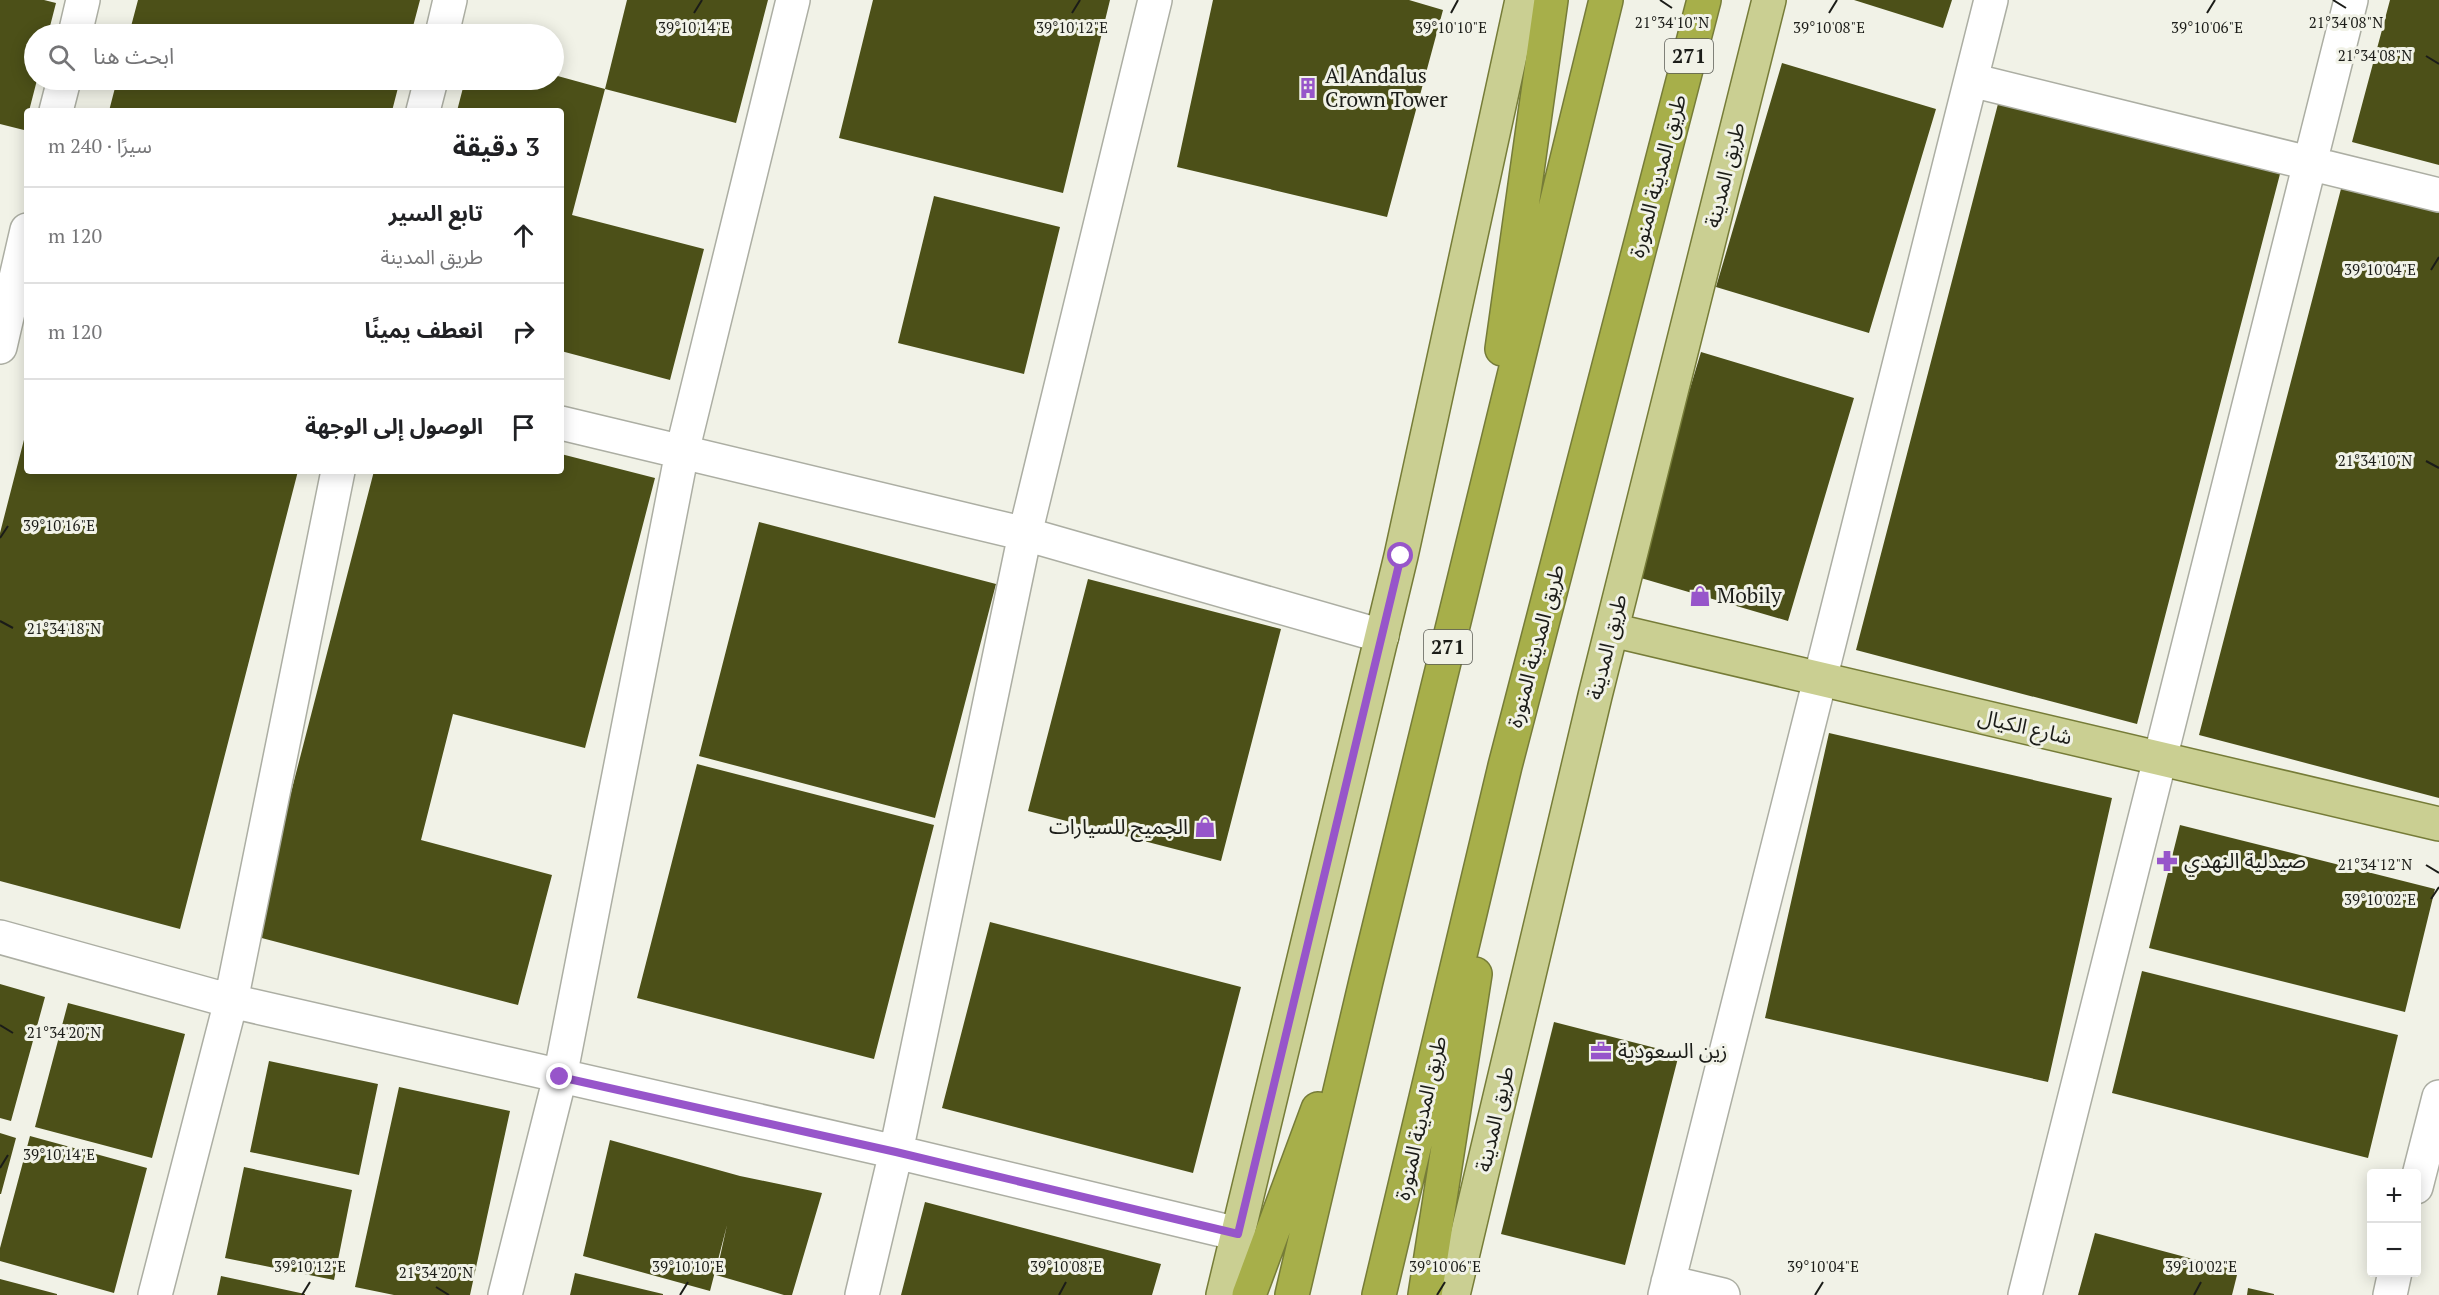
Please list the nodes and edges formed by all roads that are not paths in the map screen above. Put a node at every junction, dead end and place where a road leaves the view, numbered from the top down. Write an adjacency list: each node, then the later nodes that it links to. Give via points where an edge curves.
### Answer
1 (83, 0): 12 (street)
2 (450, 0): 13 (street)
3 (793, 0): 25 (street)
4 (1155, 0): 27 (street)
5 (1522, 0): 30 (main road)
6 (1551, 0): 28 (highway)
7 (1606, 0): 28 (highway, 271)
8 (1704, 0): 33 (highway, طريق المدينة المنورة / 271)
9 (1769, 0): 29 (main road, طريق المدينة)
10 (1991, 0): 14 (street)
11 (2351, 0): 19 (street)
12 (77, 24)
13 (444, 24)
14 (1971, 80): 19 (street); 31 (street)
15 (61, 90): 17 (street)
16 (428, 90): 18 (street)
17 (57, 108)
18 (424, 108)
19 (2310, 162): 20 (street); 32 (street)
20 (2439, 195)
21 (24, 244): 22 (street)
22 (13, 293): 23 (street)
23 (0, 347)
24 (564, 424): 25 (street)
25 (682, 452): 27 (street); 38 (street)
26 (337, 474): 37 (street)
27 (1025, 534): 30 (street); 40 (street)
28 (1475, 539): 36 (highway, 271)
29 (1612, 630): 31 (main road, شارع الكيال); 53 (main road, طريق المدينة)
30 (1382, 636): 42 (main road)
31 (1820, 679): 32 (main road, شارع الكيال); 44 (street)
32 (2160, 759): 34 (main road, شارع الكيال); 55 (street)
33 (1505, 766): 51 (highway, طريق المدينة المنورة / 271); 52 (highway)
34 (2439, 824)
35 (0, 937): 37 (street)
36 (1366, 981): 49 (highway); 50 (highway, 271)
37 (231, 1001): 38 (street); 45 (street)
38 (560, 1077): 40 (street); 46 (street)
39 (2439, 1097): 41 (street)
40 (896, 1152): 42 (street); 47 (street)
41 (2421, 1169)
42 (1238, 1234): 48 (main road)
43 (2394, 1277): 56 (street)
44 (1667, 1288): 54 (street)
45 (154, 1295)
46 (505, 1295)
47 (862, 1295)
48 (1223, 1295)
49 (1249, 1295)
50 (1292, 1295)
51 (1379, 1295)
52 (1425, 1295)
53 (1453, 1295)
54 (1723, 1295)
55 (2025, 1295)
56 (2390, 1295)

